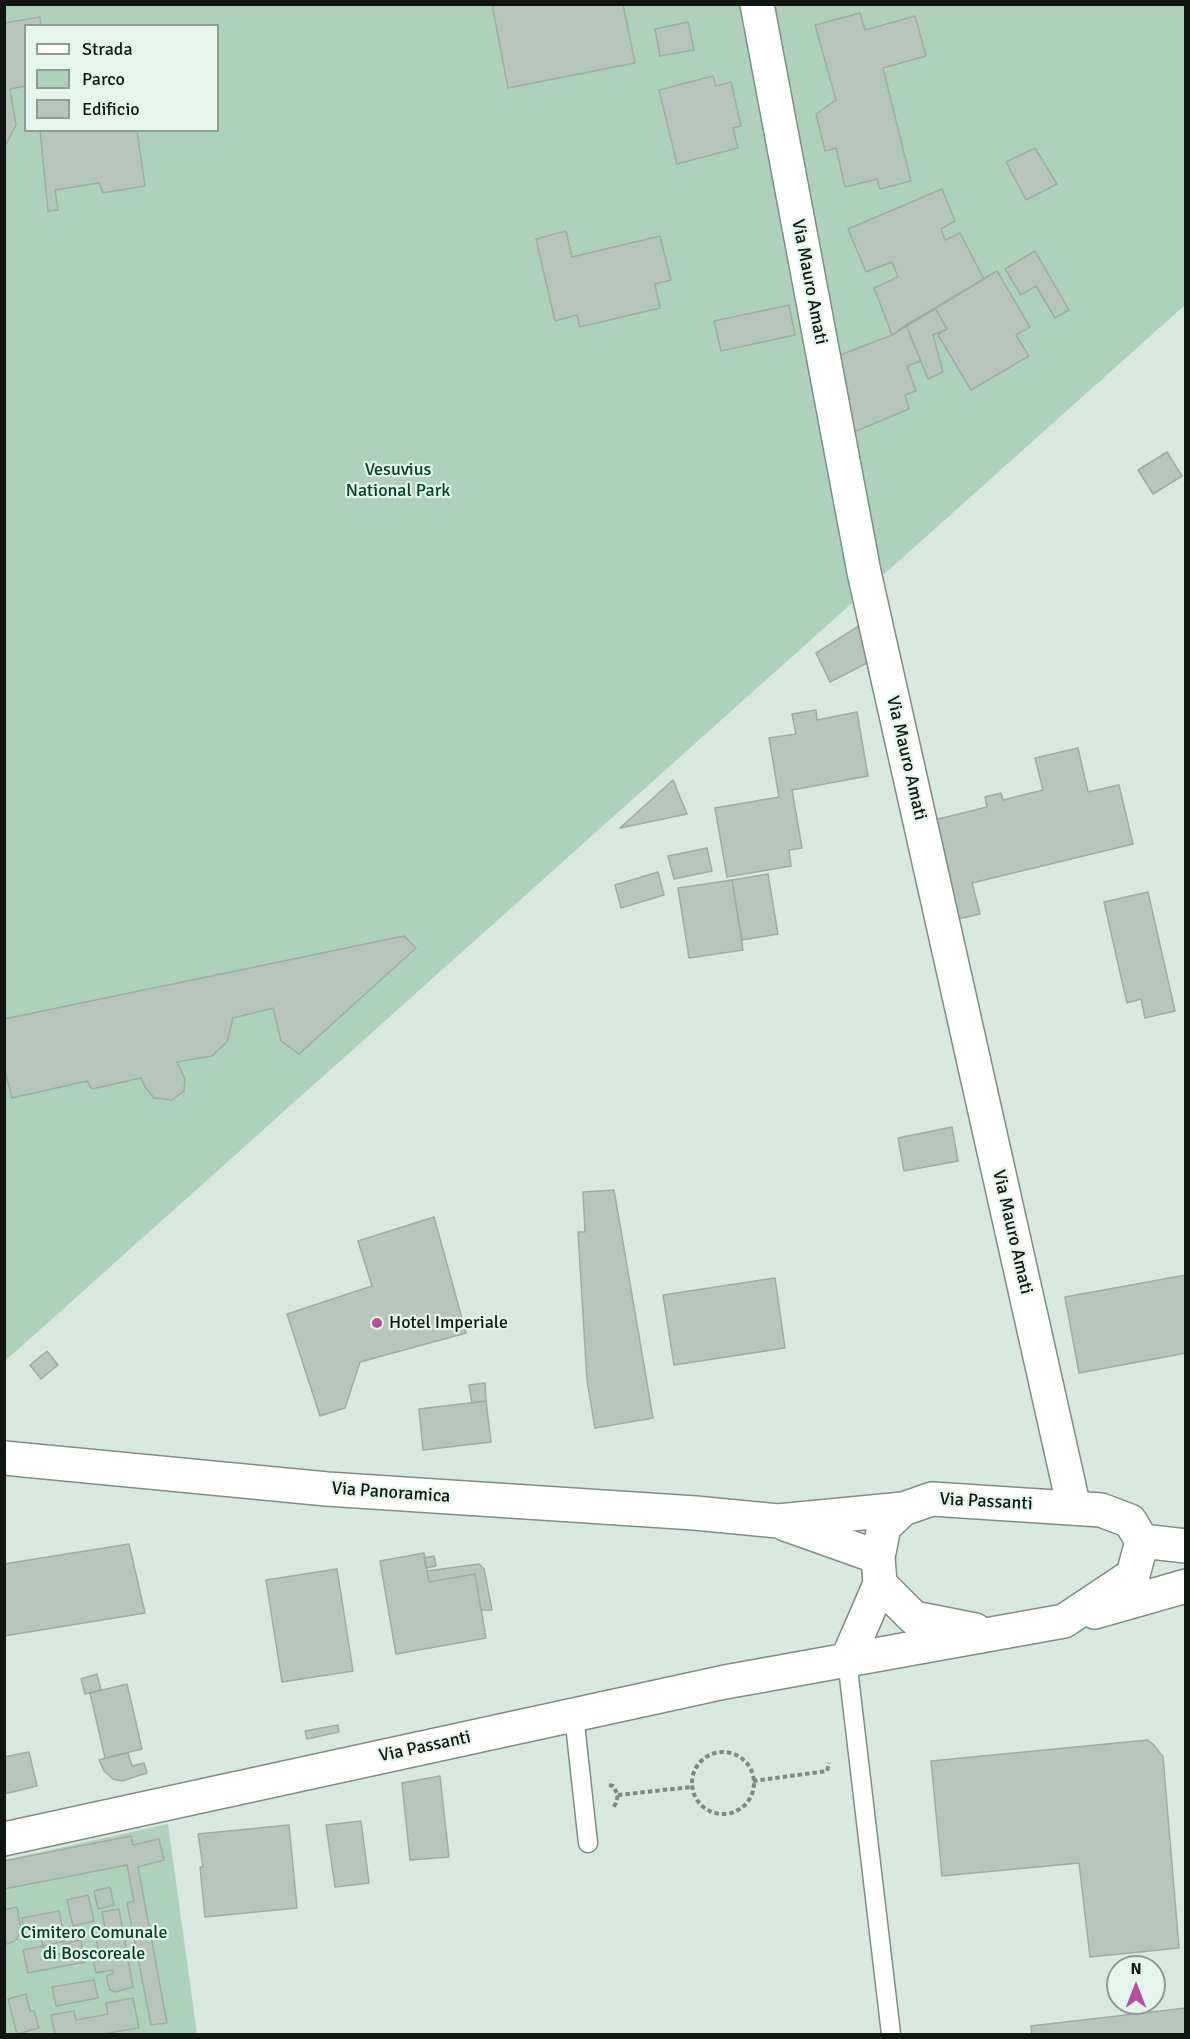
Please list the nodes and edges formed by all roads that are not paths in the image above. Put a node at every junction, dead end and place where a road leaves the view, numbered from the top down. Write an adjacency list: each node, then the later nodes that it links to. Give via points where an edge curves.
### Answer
1 (757, 4): 3 (street, Via Mauro Amati, via 864,572)
2 (4, 1458): 5 (street, Via Panoramica, via 327,1489)
3 (1074, 1508): 4 (street, Via Passanti, via 933,1498); 6 (street, Via Passanti, via 1101,1510 1130,1521)
4 (903, 1509): 5 (street, Via Panoramica); 8 (street, Via Passanti, via 884,1527)
5 (778, 1521): 8 (street, Via Panoramica)
6 (1142, 1541): 7 (street); 10 (street, Via Passanti, via 1133,1575)
7 (1185, 1546)
8 (879, 1571): 11 (street, Via Passanti, via 914,1618); 12 (street, Via Passanti)
9 (1185, 1586): 10 (street, Via Passanti)
10 (1064, 1621): 11 (street, Via Passanti)
11 (995, 1634): 12 (street, Via Passanti)
12 (847, 1660): 13 (street, Via Passanti); 16 (lane)
13 (574, 1715): 14 (street, Via Passanti); 15 (lane)
14 (4, 1839)
15 (588, 1843)
16 (891, 2034)

